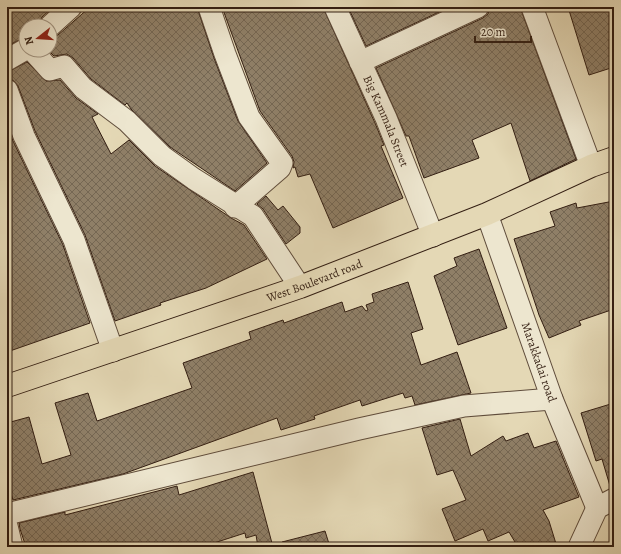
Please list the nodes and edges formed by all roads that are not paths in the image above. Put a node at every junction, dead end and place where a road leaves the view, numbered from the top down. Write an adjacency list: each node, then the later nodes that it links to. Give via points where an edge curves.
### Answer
1 (71, 7): 6 (street)
2 (209, 7): 14 (street, via 249,117 282,163 280,168)
3 (335, 7): 10 (street, Big Kammala Street)
4 (478, 7): 10 (street)
5 (532, 7): 13 (street)
6 (58, 19)
7 (18, 54): 9 (street)
8 (39, 58): 14 (street, via 50,70 64,66 83,88 127,121 162,156)
9 (7, 60)
10 (360, 62): 16 (street, Big Kammala Street, via 386,118)
11 (7, 90): 18 (street, via 24,136 74,240)
12 (614, 158): 13 (main road, West Boulevard road)
13 (591, 166): 15 (main road, West Boulevard road)
14 (235, 206): 17 (street, via 253,216)
15 (487, 214): 16 (main road, West Boulevard road); 20 (street, Marakkadai road)
16 (433, 236): 17 (main road, West Boulevard road)
17 (300, 287): 18 (main road, West Boulevard road)
18 (113, 351): 19 (main road, West Boulevard road)
19 (7, 386)
20 (552, 399): 21 (street, Marakkadai road); 22 (street, via 464,406 359,429)
21 (606, 504): 23 (street)
22 (8, 531)
23 (579, 547)

